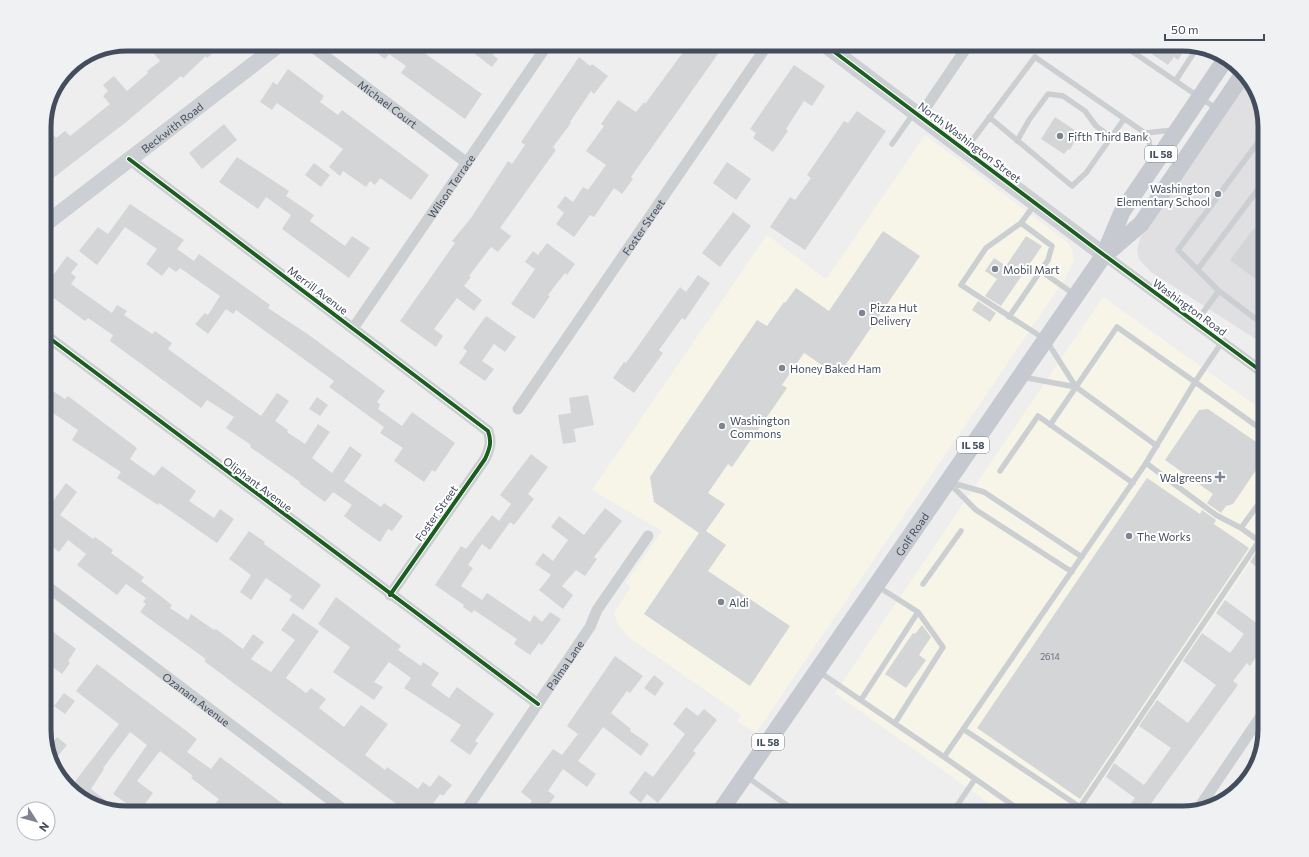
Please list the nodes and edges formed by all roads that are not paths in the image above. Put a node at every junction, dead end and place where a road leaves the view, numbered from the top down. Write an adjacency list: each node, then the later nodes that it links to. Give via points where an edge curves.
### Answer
1 (271, 51): 24 (street, Beckwith Road)
2 (318, 51): 25 (street, Michael Court)
3 (543, 51): 25 (street, Wilson Terrace)
4 (763, 51): 47 (street, Foster Street)
5 (833, 51): 14 (street, North Washington Street)
6 (963, 51): 14 (street)
7 (1132, 51): 11 (lane)
8 (1195, 52): 11 (lane)
9 (1223, 63): 12 (main road, IL 58)
10 (1240, 78): 13 (main road, IL 58)
11 (1176, 80): 12 (lane)
12 (1200, 97): 13 (lane); 17 (main road, IL 58)
13 (1219, 110): 31 (main road, IL 58, via 1141,224)
14 (917, 114): 22 (lane); 23 (street, North Washington Street)
15 (989, 117): 16 (lane, via 1035,57); 20 (lane); 23 (lane)
16 (1124, 119): 18 (lane); 19 (lane)
17 (1178, 129): 18 (lane); 26 (main road, IL 58)
18 (1145, 133): 26 (lane, via 1149,141)
19 (1111, 137): 20 (lane, via 1086,173 1072,186); 20 (lane, via 1096,126 1085,111 1063,96 1048,94 1028,120)
20 (1017, 141)
21 (1258, 142): 32 (lane, via 1178,250)
22 (892, 144)
23 (964, 150): 28 (street, North Washington Street)
24 (130, 159): 29 (street, Beckwith Road); 39 (street, Merrill Avenue)
25 (467, 163): 39 (street, Wilson Terrace)
26 (1153, 166): 31 (main road, IL 58, via 1122,212)
27 (1257, 190): 32 (lane)
28 (1035, 203): 30 (lane); 31 (street, North Washington Street)
29 (51, 220)
30 (1021, 223): 33 (lane, via 1052,246); 36 (lane, via 986,248 961,284)
31 (1104, 255): 35 (main road, Golf Road / IL 58); 38 (street, Washington Road)
32 (1198, 269): 34 (lane)
33 (1041, 271): 35 (lane); 36 (lane)
34 (1219, 291): 37 (lane); 38 (lane)
35 (1076, 296): 41 (main road, Golf Road / IL 58)
36 (1010, 317): 41 (lane)
37 (1258, 321)
38 (1195, 323): 42 (street, Washington Road)
39 (354, 327): 50 (street, Merrill Avenue, via 481,424)
40 (51, 339): 67 (street, Oliphant Avenue)
41 (1046, 340): 44 (main road, Golf Road / IL 58); 46 (lane)
42 (1222, 342): 43 (street, Washington Road); 45 (lane)
43 (1258, 369)
44 (1020, 377): 46 (lane); 54 (main road, Golf Road / IL 58)
45 (1195, 382): 46 (lane, via 1117,327); 49 (lane); 51 (lane)
46 (1076, 387): 48 (lane); 51 (lane)
47 (518, 409)
48 (1050, 425): 53 (lane, via 1038,416); 55 (lane)
49 (1258, 427)
50 (491, 438): 67 (street, Foster Street, via 484,459)
51 (1156, 446): 52 (lane)
52 (1146, 463): 55 (lane); 57 (lane, via 1216,516)
53 (1000, 471)
54 (948, 482): 62 (lane, via 984,492); 63 (lane, via 976,510); 65 (main road, Golf Road / IL 58)
55 (1133, 483): 62 (lane)
56 (1258, 505): 57 (lane)
57 (1241, 528): 60 (lane)
58 (962, 530): 64 (lane)
59 (648, 536): 71 (street, Palma Lane, via 597,610 590,627)
60 (1258, 540)
61 (1258, 543): 86 (lane)
62 (1082, 557): 63 (lane)
63 (1072, 572): 74 (lane)
64 (923, 584)
65 (876, 585): 68 (lane); 69 (main road, Golf Road / IL 58)
66 (51, 589): 79 (street, Ozanam Avenue)
67 (390, 595): 71 (street, Oliphant Avenue)
68 (918, 612): 70 (lane); 73 (lane, via 943,648)
69 (817, 671): 70 (lane); 76 (main road, Golf Road / IL 58)
70 (861, 700): 73 (lane)
71 (538, 704): 80 (street, Palma Lane)
72 (1258, 720): 78 (street)
73 (895, 723): 75 (lane)
74 (963, 729): 75 (lane); 85 (lane)
75 (944, 757): 77 (lane)
76 (745, 775): 81 (main road, Golf Road / IL 58); 82 (lane)
77 (975, 779): 83 (lane); 84 (lane)
78 (1202, 804)
79 (339, 806)
80 (469, 806)
81 (725, 806)
82 (788, 806)
83 (957, 806)
84 (1014, 806)
85 (1076, 806)
86 (1086, 806)

